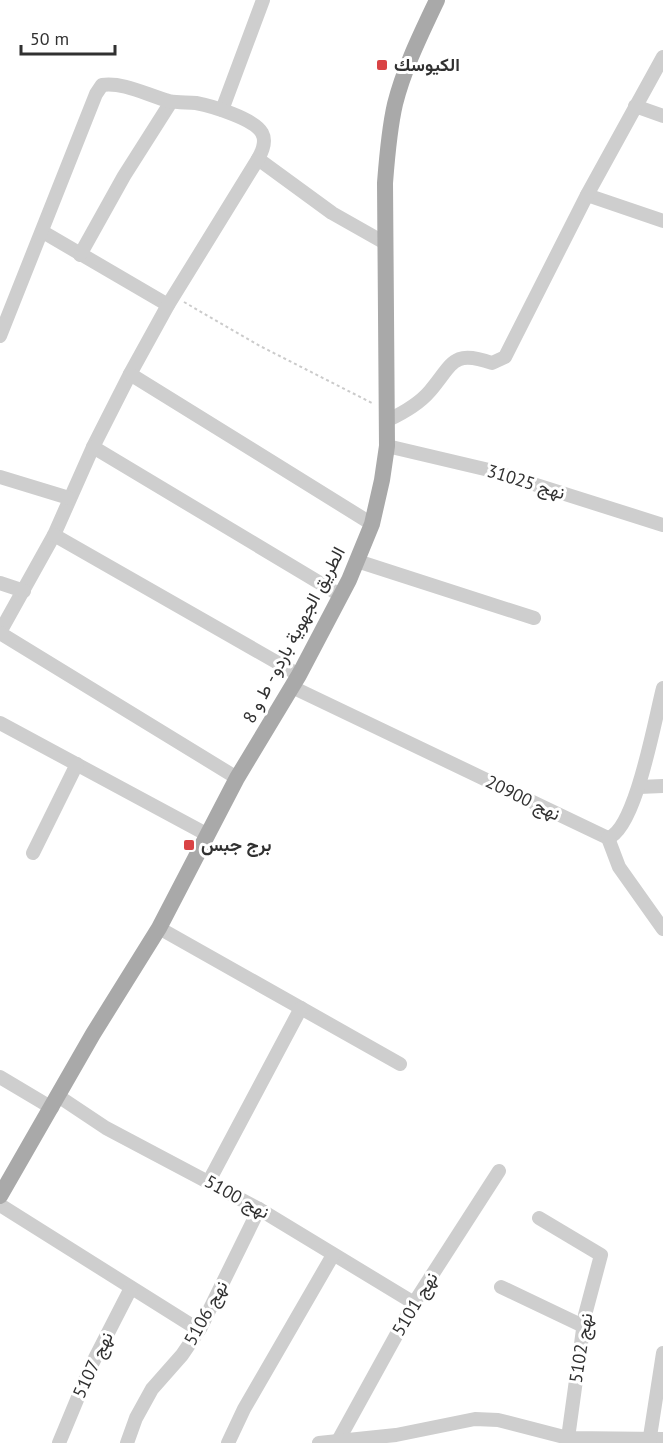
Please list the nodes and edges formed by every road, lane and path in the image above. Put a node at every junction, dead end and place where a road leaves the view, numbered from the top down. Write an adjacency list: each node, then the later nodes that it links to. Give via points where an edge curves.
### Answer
1 (263, 0): 6 (street)
2 (437, 0): 12 (main road, الطريق الجهوية باردو - ط و 8, via 395,104 385,183)
3 (663, 57): 5 (street)
4 (171, 102): 6 (street, via 197,103); 11 (street, via 112,84 102,85); 13 (street)
5 (635, 106): 7 (street); 9 (street)
6 (222, 110): 8 (street, via 255,125 263,133 264,144)
7 (663, 116)
8 (258, 159): 12 (street, via 332,213); 14 (street)
9 (587, 195): 10 (street); 17 (street, via 505,357 492,363 457,358 411,408)
10 (663, 221)
11 (43, 232): 13 (street); 15 (street)
12 (385, 243): 17 (main road, الطريق الجهوية باردو - ط و 8)
13 (80, 255): 14 (street)
14 (171, 300): 16 (street); 17 (path)
15 (0, 336)
16 (130, 374): 19 (street); 22 (street)
17 (387, 415): 18 (main road, الطريق الجهوية باردو - ط و 8)
18 (387, 446): 22 (main road, الطريق الجهوية باردو - ط و 8); 23 (street, نهج 31025, via 489,470)
19 (93, 447): 21 (street); 28 (street)
20 (0, 477): 21 (street)
21 (69, 498): 24 (street)
22 (372, 524): 25 (main road, الطريق الجهوية باردو - ط و 8)
23 (663, 525)
24 (54, 536): 27 (street); 31 (street, نهج 20900)
25 (357, 561): 28 (main road, الطريق الجهوية باردو - ط و 8); 29 (street)
26 (0, 583): 27 (street)
27 (24, 591): 30 (street)
28 (340, 595): 31 (main road, الطريق الجهوية باردو - ط و 8)
29 (534, 618)
30 (0, 633): 36 (street)
31 (295, 681): 36 (main road, الطريق الجهوية باردو - ط و 8); 40 (street, نهج 20900)
32 (663, 688): 33 (street)
33 (661, 704): 37 (street)
34 (0, 723): 35 (street)
35 (77, 764): 39 (street); 41 (street)
36 (237, 778): 39 (main road, الطريق الجهوية باردو - ط و 8)
37 (639, 786): 38 (street); 40 (street, via 630,810 615,834)
38 (663, 786)
39 (208, 835): 42 (main road, الطريق الجهوية باردو - ط و 8)
40 (608, 838): 43 (street, via 619,867)
41 (33, 854)
42 (159, 928): 44 (street); 47 (main road, الطريق الجهوية باردو - ط و 8)
43 (663, 929)
44 (301, 1008): 45 (street); 49 (street)
45 (400, 1064)
46 (0, 1077): 47 (street, نهج 5100)
47 (55, 1102): 49 (street, نهج 5100); 50 (main road, الطريق الجهوية باردو - ط و 8)
48 (499, 1171): 57 (street, نهج 5101)
49 (208, 1181): 52 (street, نهج 5100)
50 (0, 1196)
51 (0, 1204): 56 (street)
52 (259, 1209): 54 (street, نهج 5100); 59 (street, نهج 5106)
53 (542, 1220): 58 (street, نهج 5102, via 599,1251 601,1260)
54 (333, 1255): 57 (street, نهج 5100); 68 (street)
55 (501, 1287): 58 (street)
56 (131, 1288): 59 (street); 66 (street, نهج 5107, via 91,1366)
57 (414, 1303): 64 (street, نهج 5101)
58 (583, 1326): 61 (street, نهج 5102)
59 (200, 1330): 67 (street, نهج 5106, via 148,1396)
60 (663, 1353): 65 (street)
61 (568, 1438): 62 (street, via 498,1420 475,1419); 65 (street)
62 (396, 1439): 64 (street)
63 (663, 1439): 65 (street)
64 (338, 1441): 69 (street)
65 (649, 1441)
66 (59, 1443)
67 (127, 1443)
68 (228, 1443)
69 (319, 1443)

